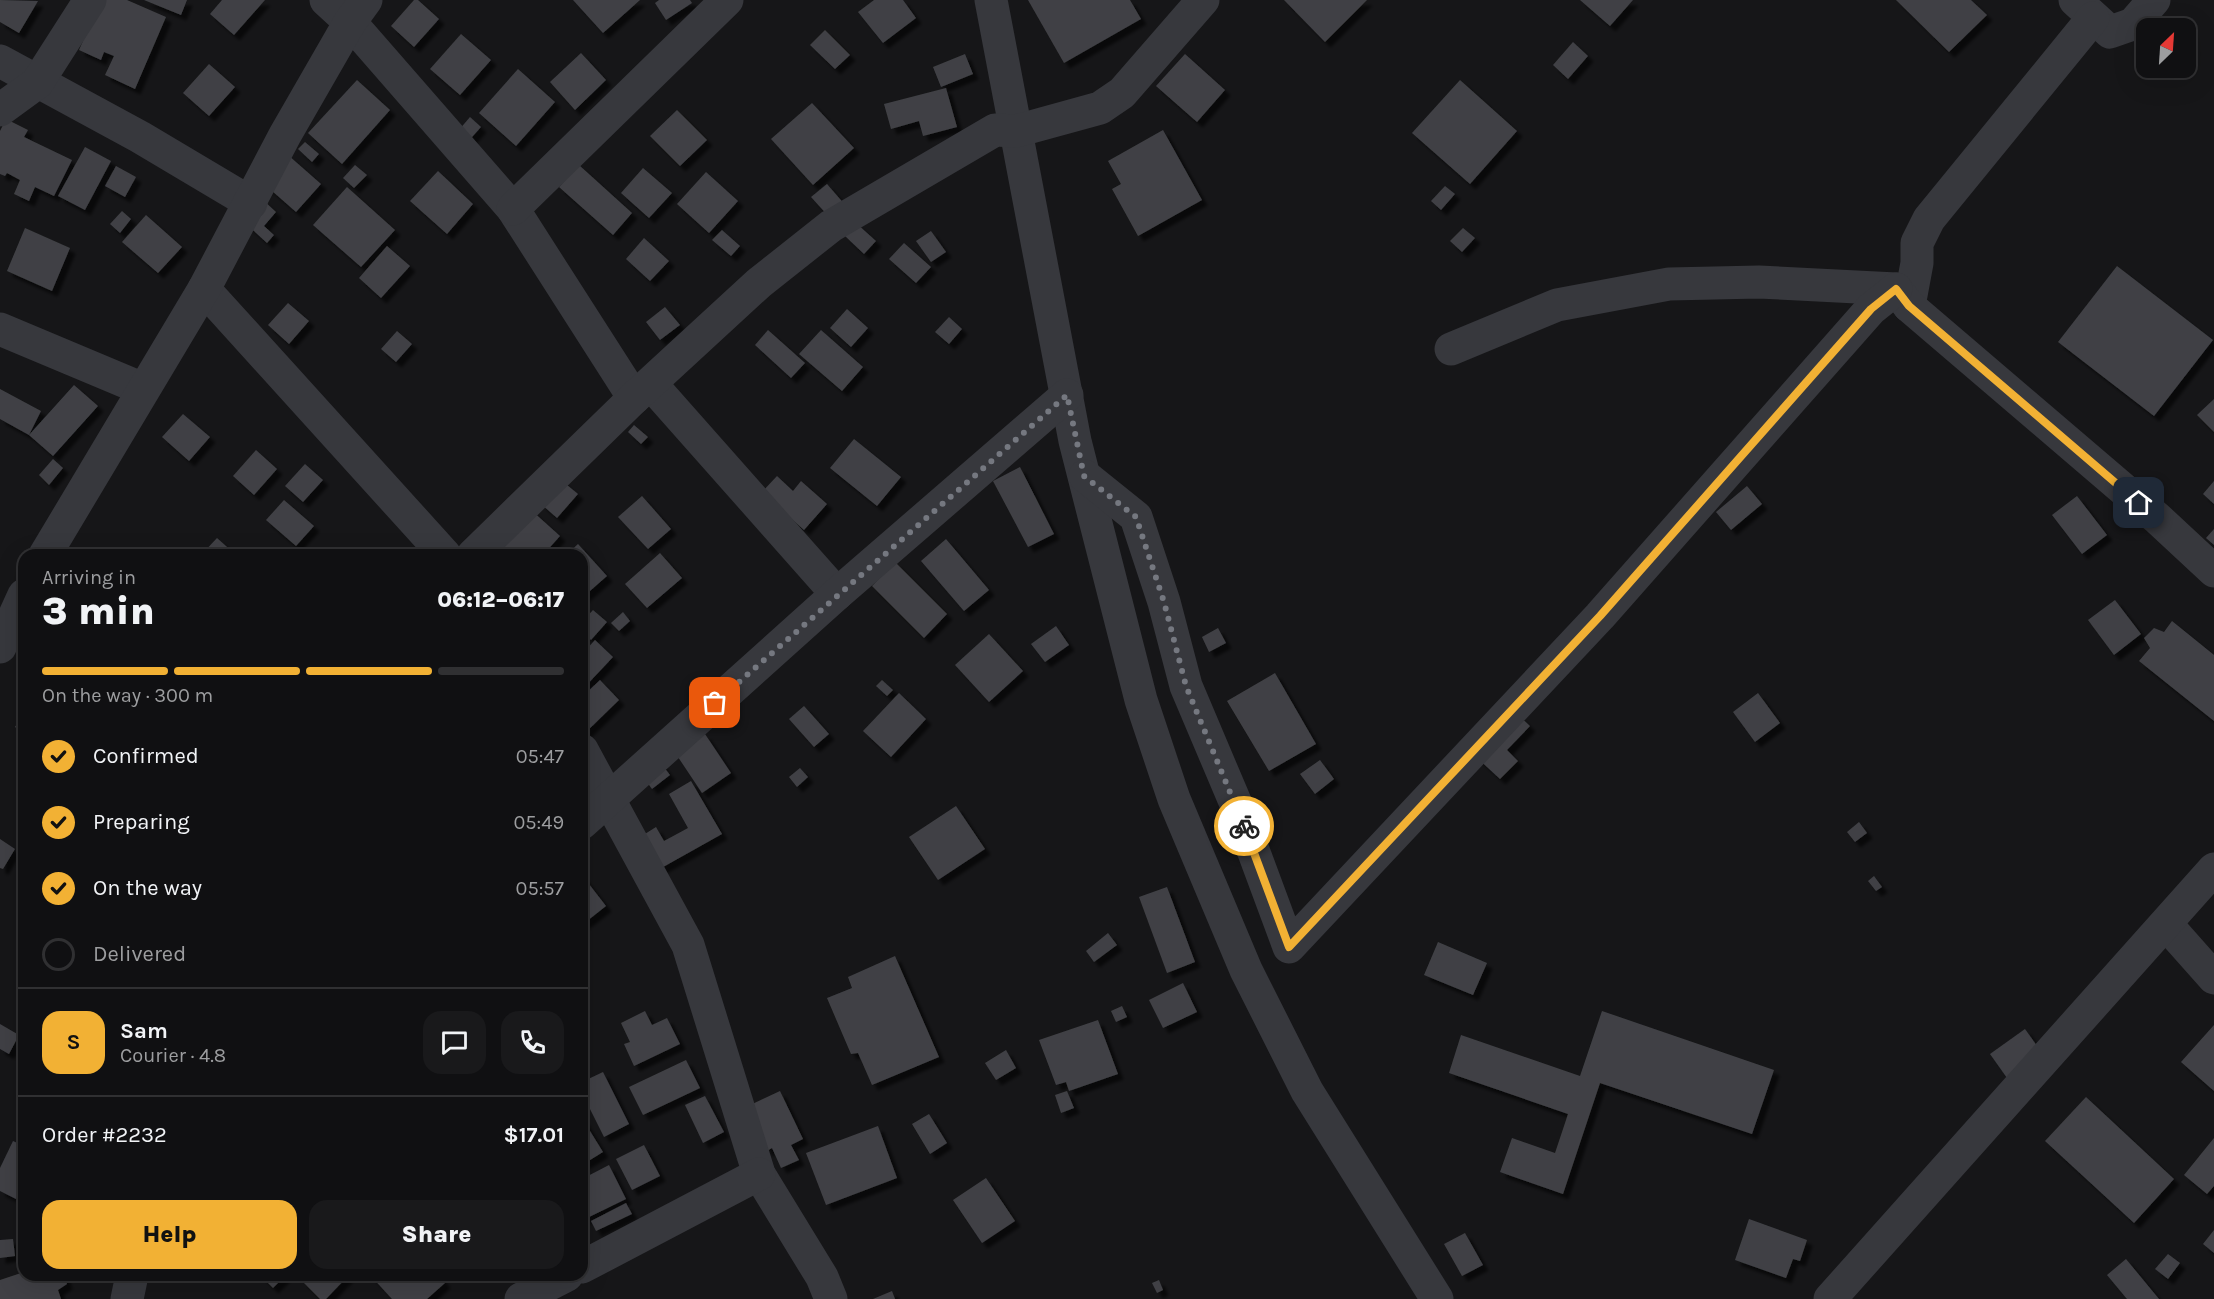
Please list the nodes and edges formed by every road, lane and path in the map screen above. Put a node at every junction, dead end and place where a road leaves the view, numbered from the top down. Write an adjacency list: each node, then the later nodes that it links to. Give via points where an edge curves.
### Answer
1 (90, 0): 10 (street)
2 (326, 0): 8 (street)
3 (727, 0): 14 (street)
4 (991, 0): 12 (street)
5 (1203, 0): 12 (street, via 1122,93 1100,108)
6 (2154, 0): 7 (street, via 2133,24 2110,32)
7 (2084, 9): 16 (street, via 1929,219 1917,243 1917,264)
8 (358, 11): 13 (street, via 285,135); 14 (street)
9 (0, 61): 10 (street)
10 (37, 83): 11 (street); 13 (street, via 140,137)
11 (0, 110)
12 (1016, 131): 20 (street, via 995,130 831,226 759,284); 21 (street)
13 (251, 203): 15 (street)
14 (513, 209): 20 (street)
15 (204, 288): 19 (street); 24 (street)
16 (1902, 298): 18 (street, via 1759,282 1669,284 1557,305); 22 (street, via 1871,309 1600,616 1289,947 1236,804 1186,686 1136,517); 26 (street)
17 (0, 329): 19 (street)
18 (1451, 349)
19 (143, 389): 23 (street)
20 (643, 391): 25 (street); 27 (street)
21 (1067, 395): 22 (street); 27 (street)
22 (1084, 476): 43 (street, via 1141,700 1174,799 1246,970 1307,1090)
23 (49, 549)
24 (440, 549)
25 (479, 549)
26 (2214, 571)
27 (837, 594): 31 (street)
28 (18, 608): 29 (street)
29 (0, 647)
30 (588, 760): 31 (street)
31 (609, 796): 32 (street); 36 (street, via 688,945)
32 (588, 817)
33 (2214, 869): 34 (street)
34 (2166, 924): 35 (street); 44 (street)
35 (2214, 978)
36 (759, 1174): 37 (street); 42 (street, via 822,1277)
37 (588, 1264)
38 (131, 1281): 40 (street)
39 (556, 1281): 41 (street)
40 (127, 1299)
41 (521, 1299)
42 (831, 1299)
43 (1437, 1299)
44 (1830, 1299)

